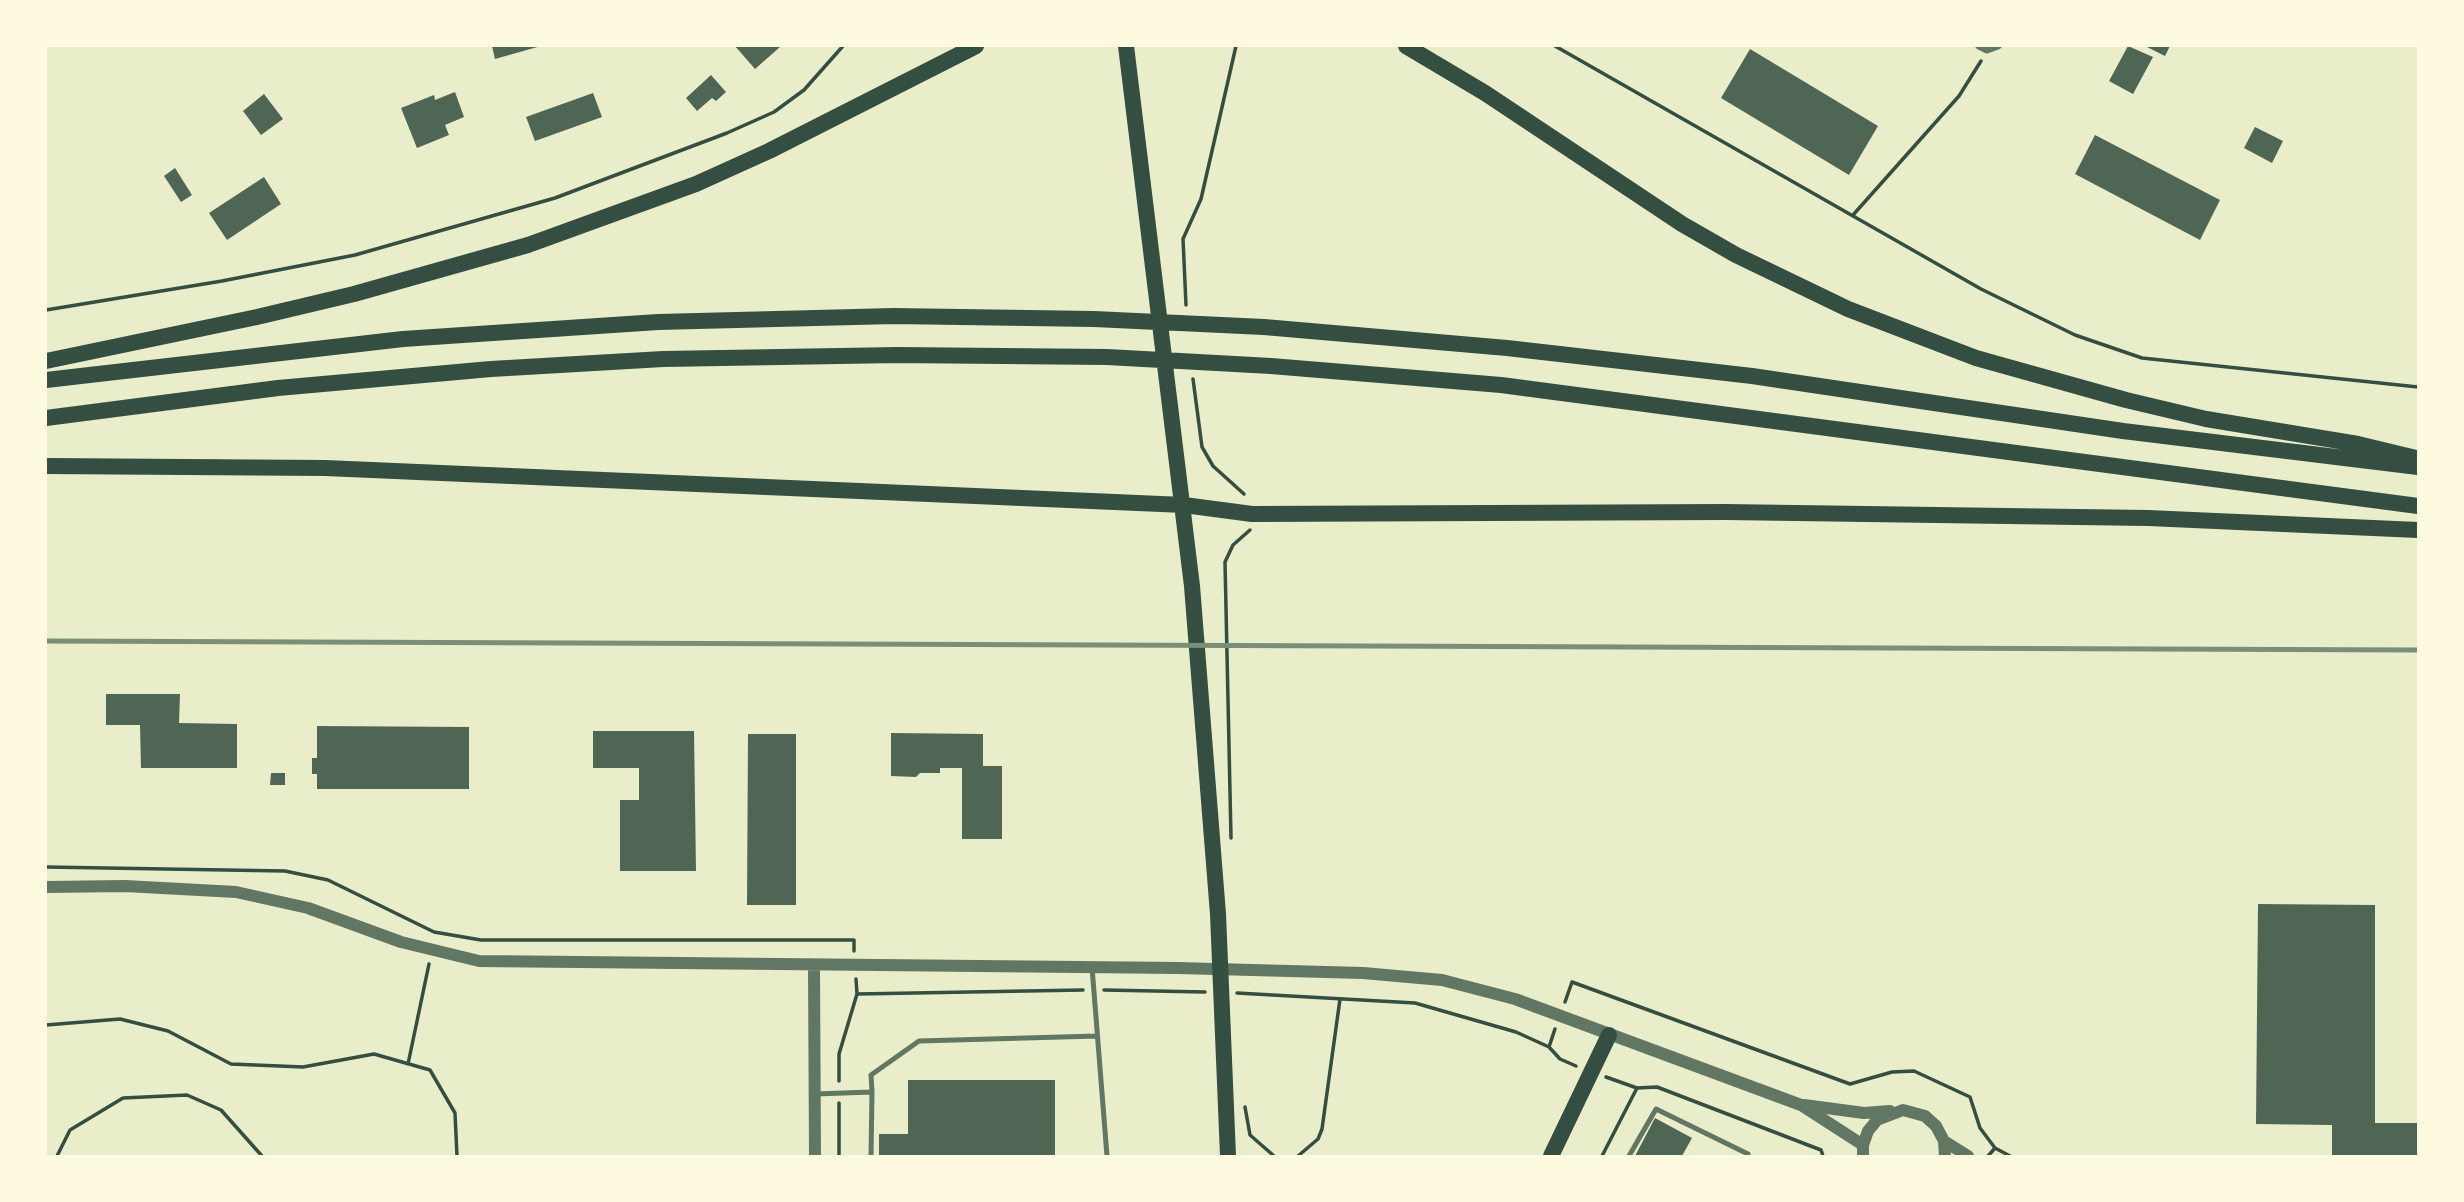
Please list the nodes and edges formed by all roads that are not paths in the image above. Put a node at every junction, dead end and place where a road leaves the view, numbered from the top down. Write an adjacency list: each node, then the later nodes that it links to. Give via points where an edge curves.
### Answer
1 (976, 46): 6 (highway, via 769,151 611,217 342,297)
2 (1126, 46): 12 (highway)
3 (1406, 46): 9 (highway, via 1682,224 1849,309 1976,358 2126,400)
4 (1979, 46): 5 (street, via 1987,50)
5 (1998, 46)
6 (46, 361)
7 (46, 380): 11 (highway, via 403,339 658,321 894,316 1094,319 1264,327 1507,348 1752,376 2123,432)
8 (46, 418): 13 (highway, via 278,388 663,359 1107,357 1500,385)
9 (2418, 459)
10 (46, 466): 12 (highway, via 325,468)
11 (2418, 467)
12 (1184, 505): 14 (highway, via 1252,514 1738,512 2148,519); 30 (highway, via 1218,914)
13 (2418, 506)
14 (2418, 530)
15 (46, 887): 16 (street, via 236,892 308,908 432,951 479,961)
16 (814, 966): 17 (street); 21 (street)
17 (1092, 967): 18 (street, via 1363,972 1442,980 1515,999); 19 (lane)
18 (1609, 1035): 22 (street); 31 (highway)
19 (1097, 1036): 20 (lane, via 919,1041 871,1075); 29 (lane)
20 (872, 1093): 21 (lane); 28 (lane)
21 (815, 1094): 27 (street)
22 (1801, 1105): 23 (street); 25 (street)
23 (1894, 1111): 24 (street, via 1925,1116); 25 (street, via 1868,1131)
24 (1944, 1141): 33 (street); 34 (street)
25 (1863, 1151)
26 (1748, 1154): 32 (lane, via 1656,1109)
27 (815, 1157)
28 (871, 1157)
29 (1107, 1157)
30 (1228, 1157)
31 (1551, 1157)
32 (1629, 1157)
33 (1945, 1157)
34 (1968, 1157)

